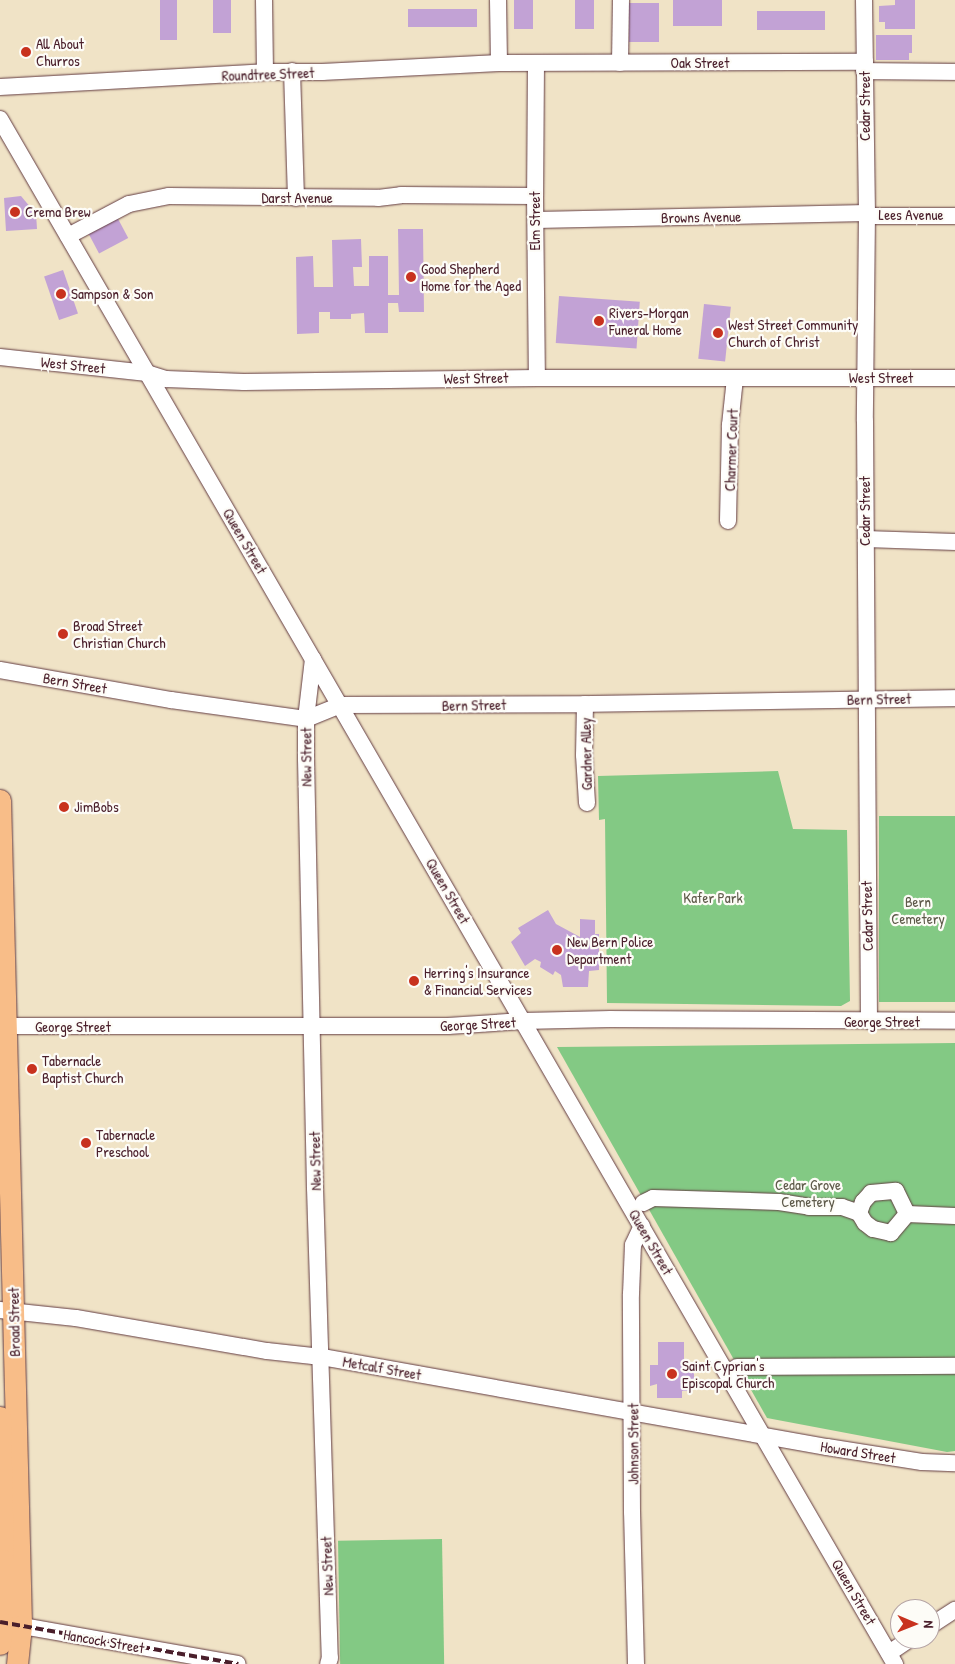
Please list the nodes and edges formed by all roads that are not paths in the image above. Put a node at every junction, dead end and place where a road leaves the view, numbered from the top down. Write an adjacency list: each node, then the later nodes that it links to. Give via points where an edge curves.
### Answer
1 (264, 0): 10 (street)
2 (498, 0): 5 (street)
3 (621, 0): 7 (street)
4 (864, 0): 8 (street, Cedar Street)
5 (499, 63): 6 (street, Roundtree Street); 9 (street, Roundtree Street)
6 (536, 63): 7 (street, Oak Street); 14 (street, Elm Street)
7 (620, 63): 8 (street, Oak Street)
8 (865, 67): 11 (street, Oak Street); 16 (street, Cedar Street)
9 (292, 71): 10 (street, Roundtree Street); 15 (street)
10 (265, 72): 12 (street, Roundtree Street)
11 (955, 72)
12 (0, 87)
13 (0, 119): 19 (street, Queen Street)
14 (535, 196): 15 (street, Darst Avenue); 18 (street, Elm Street)
15 (296, 198): 19 (street, Darst Avenue, via 155,198 129,204)
16 (866, 213): 17 (street, Lees Avenue, via 872,216); 18 (street, Browns Avenue); 24 (street, Cedar Street)
17 (955, 216)
18 (536, 220): 22 (street, Elm Street)
19 (68, 236): 21 (street, Queen Street)
20 (0, 357): 21 (street, West Street)
21 (147, 372): 22 (street, West Street, via 166,379 244,382); 29 (street, Queen Street)
22 (537, 378): 23 (street, West Street)
23 (734, 378): 24 (street, West Street); 26 (street, Charmer Court)
24 (866, 378): 25 (street, West Street); 27 (street, Cedar Street)
25 (955, 378)
26 (728, 521)
27 (866, 539): 28 (street); 32 (street, Cedar Street)
28 (955, 542)
29 (313, 659): 34 (street, Queen Street); 35 (street, New Street)
30 (0, 670): 35 (street, Bern Street, via 171,700)
31 (955, 698): 32 (street, Bern Street)
32 (866, 700): 33 (street, Bern Street); 40 (street, Cedar Street)
33 (585, 704): 34 (street, Bern Street); 37 (street, Gardner Alley)
34 (340, 705): 35 (street, Bern Street); 38 (street, Queen Street)
35 (306, 719): 42 (street, New Street)
36 (0, 800): 41 (main road, Broad Street)
37 (586, 803)
38 (523, 1021): 40 (street, George Street); 42 (street, George Street, via 448,1026); 47 (street, Queen Street)
39 (955, 1021): 40 (street, George Street)
40 (869, 1022)
41 (3, 1026): 42 (street, George Street); 48 (main road, Broad Street)
42 (312, 1026): 49 (street, New Street)
43 (643, 1203): 44 (street, via 652,1198 778,1202 842,1207)
44 (859, 1213): 45 (street, via 873,1228 890,1232); 45 (street, via 871,1193 896,1191)
45 (907, 1214): 46 (street)
46 (955, 1216)
47 (642, 1226): 52 (street, Johnson Street, via 633,1245 632,1256); 54 (street, Queen Street)
48 (7, 1311): 49 (street, Metcalf Street, via 76,1318 267,1351); 58 (main road, Broad Street)
49 (322, 1357): 52 (street, Metcalf Street); 65 (street, New Street)
50 (955, 1366): 51 (street)
51 (737, 1367)
52 (633, 1413): 54 (street, Metcalf Street); 66 (street, Johnson Street)
53 (0, 1417): 58 (main road, via 2,1539 13,1570 15,1617)
54 (762, 1434): 55 (street, Howard Street, via 922,1462); 61 (street, Queen Street)
55 (955, 1464)
56 (955, 1610): 57 (street)
57 (940, 1620)
58 (8, 1624): 59 (main road, Broad Street); 62 (main road); 63 (main road, Broad Street); 64 (street, Hancock Street)
59 (0, 1644)
60 (901, 1649): 61 (street)
61 (892, 1659)
62 (4, 1664)
63 (17, 1664)
64 (238, 1664)
65 (328, 1664)
66 (636, 1664)

